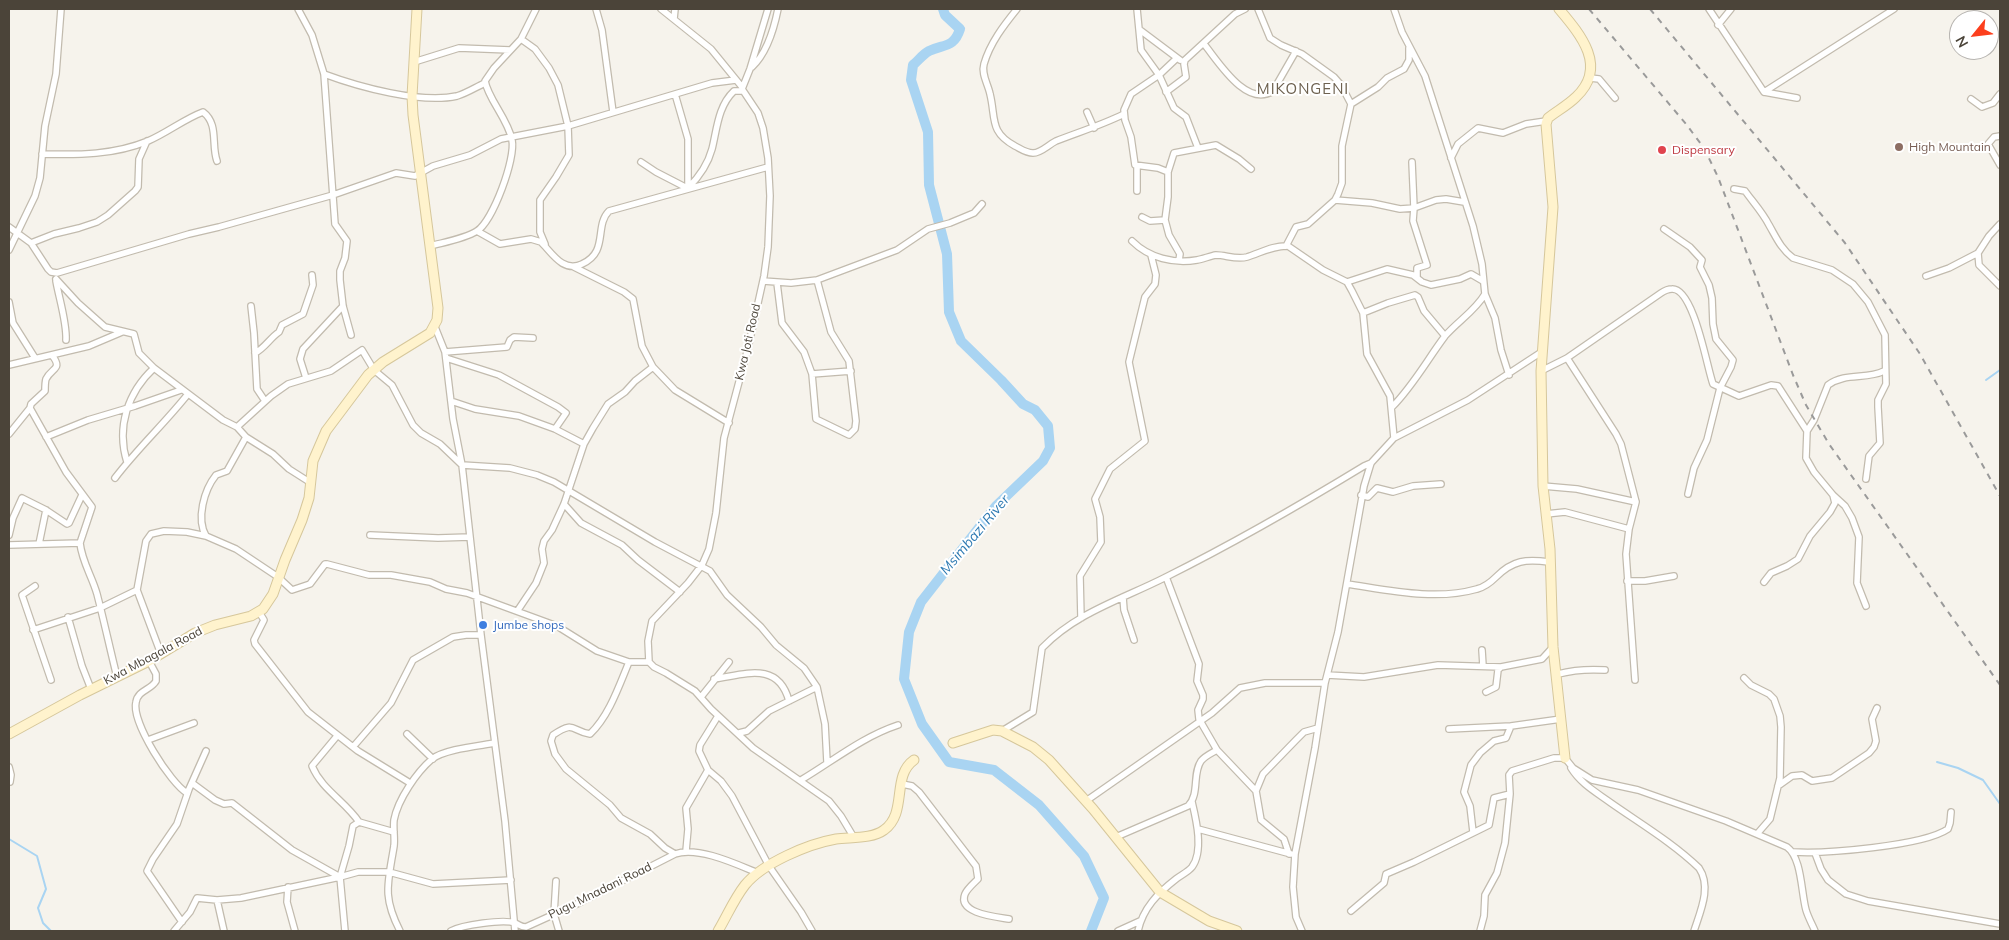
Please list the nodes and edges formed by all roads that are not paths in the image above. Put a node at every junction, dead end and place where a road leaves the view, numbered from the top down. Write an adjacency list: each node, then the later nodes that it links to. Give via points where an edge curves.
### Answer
1 (61, 9): 56 (street, via 56,74)
2 (298, 9): 31 (street, via 312,35)
3 (417, 9): 28 (street)
4 (536, 9): 22 (street)
5 (596, 9): 46 (street, via 604,38)
6 (661, 9): 19 (street, Kwa Joti Road)
7 (675, 9): 19 (street)
8 (768, 9): 30 (street)
9 (778, 9): 30 (street, via 769,39)
10 (1018, 9): 51 (street, via 1002,28 983,66 998,131 1007,142 1034,153)
11 (1137, 9): 21 (street)
12 (1245, 9): 24 (street, via 1235,14)
13 (1258, 9): 26 (street, via 1270,38 1281,46)
14 (1394, 9): 23 (street)
15 (1559, 9): 33 (street, via 1591,56)
16 (1709, 9): 20 (street)
17 (1731, 9): 20 (street)
18 (1894, 9): 38 (street)
19 (674, 19): 34 (street, Kwa Joti Road, via 711,49)
20 (1718, 25): 38 (street)
21 (1140, 30): 27 (street); 32 (street, via 1141,50)
22 (521, 39): 25 (street); 50 (street, via 549,68 558,85)
23 (1408, 41): 45 (street, via 1410,55 1407,66); 57 (street, via 1425,76)
24 (1204, 44): 26 (street, via 1238,85 1258,94 1273,91); 29 (street)
25 (510, 50): 28 (street, via 459,48); 35 (street)
26 (1296, 50): 45 (street, via 1334,77)
27 (1177, 58): 29 (street); 32 (street)
28 (414, 62): 41 (street)
29 (1184, 64): 37 (street, via 1186,77)
30 (750, 69): 36 (street)
31 (324, 74): 41 (street); 70 (street)
32 (1160, 75): 37 (street); 48 (street, via 1131,94)
33 (1590, 78): 42 (street, via 1599,80); 49 (street, via 1578,96)
34 (736, 80): 36 (street, Kwa Joti Road); 39 (street)
35 (485, 83): 41 (street, via 457,96); 53 (street)
36 (742, 89): 63 (street, Kwa Joti Road, via 763,128); 67 (street, via 734,91 728,98 717,120 706,164 699,177)
37 (1166, 92): 55 (street, via 1174,108 1186,117)
38 (1764, 92): 43 (street)
39 (675, 94): 46 (street); 67 (street, via 688,140)
40 (2000, 94): 44 (street, via 1993,103 1982,107)
41 (412, 96): 65 (street)
42 (1615, 98)
43 (1797, 98)
44 (1971, 99)
45 (1351, 104): 71 (street, via 1342,146 1342,183)
46 (613, 112): 50 (street)
47 (1087, 112): 51 (street)
48 (1124, 114): 51 (street); 62 (street)
49 (1546, 121): 57 (street, via 1503,133 1478,128 1458,144); 113 (street, via 1553,207)
50 (568, 126): 53 (street); 86 (street, via 568,155 540,200 540,232)
51 (1094, 128)
52 (2000, 136): 61 (street, via 1988,144)
53 (511, 137): 65 (street, via 496,141 470,156); 80 (street, via 508,172 488,219)
54 (147, 141): 56 (street, via 128,149 107,152); 58 (street, via 203,112 214,131); 83 (street, via 139,159 138,187 108,215)
55 (1198, 148): 64 (street, via 1216,145); 66 (street, via 1174,153)
56 (42, 154): 81 (street, via 35,196)
57 (1451, 158): 72 (street)
58 (217, 161)
59 (641, 162): 67 (street)
60 (1412, 162): 74 (street)
61 (2000, 165)
62 (1137, 166): 66 (street); 69 (street)
63 (768, 167): 67 (street); 97 (street, Kwa Joti Road, via 770,196)
64 (1251, 169)
65 (420, 172): 70 (street, via 415,176 396,173); 84 (street)
66 (1168, 172): 76 (street)
67 (687, 188): 91 (street, via 609,211 596,254)
68 (1734, 189): 125 (street, via 1745,191 1789,255 1832,270 1861,293 1885,335)
69 (1136, 192)
70 (333, 195): 93 (street, via 189,234); 105 (street, via 335,227 347,241 340,271)
71 (1335, 200): 74 (street); 85 (street, via 1308,224 1296,227)
72 (1464, 202): 74 (street, via 1436,200); 98 (street, via 1482,264)
73 (982, 204): 96 (street, via 974,213 928,229 903,248)
74 (1414, 208): 95 (street, via 1414,229 1427,265 1417,268)
75 (1142, 217): 76 (street, via 1150,221)
76 (1165, 220): 90 (street, via 1180,254)
77 (2000, 224): 88 (street)
78 (9, 227): 81 (street)
79 (1664, 229): 129 (street, via 1702,260 1700,267 1712,298 1716,340 1733,360)
80 (478, 231): 84 (street); 86 (street, via 500,244 531,239)
81 (18, 235): 83 (street); 87 (street)
82 (1132, 241): 89 (street)
83 (31, 243): 93 (street)
84 (430, 246): 107 (street, via 438,308)
85 (1286, 246): 90 (street, via 1247,257 1215,255 1192,261); 99 (street)
86 (547, 248): 91 (street, via 563,264)
87 (9, 250)
88 (1978, 253): 94 (street); 101 (street, via 1979,265)
89 (1151, 255): 90 (street); 189 (street, via 1155,284 1145,297 1130,362 1144,441 1110,469 1095,499 1100,517 1100,542 1080,576)
90 (1179, 260)
91 (574, 267): 120 (street, via 633,299 642,346)
92 (312, 275): 114 (street, via 313,285 303,314 282,325 279,332)
93 (55, 276): 108 (street, via 105,327); 112 (street, via 66,325)
94 (1926, 276)
95 (1417, 277): 98 (street, via 1431,285 1471,274); 99 (street, via 1387,269)
96 (817, 280): 100 (street); 123 (street, via 830,329 847,356)
97 (763, 281): 100 (street); 137 (street, Kwa Joti Road)
98 (1483, 281): 102 (street)
99 (1347, 282): 106 (street)
100 (777, 283): 126 (street, via 781,320 804,352)
101 (2000, 286)
102 (1485, 294): 110 (street, via 1479,304); 127 (street, via 1495,318)
103 (9, 302): 117 (street, via 13,323)
104 (251, 306): 114 (street)
105 (343, 306): 109 (street); 128 (street, via 303,349 300,358)
106 (1363, 313): 110 (street, via 1415,295); 134 (street, via 1367,354 1388,390)
107 (435, 328): 116 (street); 122 (street)
108 (122, 332): 115 (street, via 89,346); 121 (street, via 134,334 139,353)
109 (351, 335)
110 (1445, 336): 134 (street, via 1407,392)
111 (533, 338): 116 (street, via 514,337 507,347)
112 (66, 340)
113 (1543, 351): 124 (street); 127 (street)
114 (255, 352): 132 (street, via 257,390)
115 (52, 355): 117 (street); 135 (street, via 57,366 46,380 44,393)
116 (445, 355): 133 (street); 139 (street, via 499,375 558,407 566,413)
117 (35, 358): 119 (street)
118 (1567, 358): 124 (street); 129 (street, via 1672,288 1682,295 1698,325 1712,381); 159 (street, via 1621,444)
119 (9, 364)
120 (653, 367): 137 (street, via 675,390); 145 (street, via 608,404)
121 (154, 368): 130 (street); 136 (street, via 142,379)
122 (374, 370): 128 (street, via 362,350 336,368); 148 (street, via 392,386 412,425 440,444); 151 (street, via 326,431 314,461)
123 (850, 371): 126 (street); 126 (street, via 856,429 849,435 816,419)
124 (1541, 371): 153 (street)
125 (1884, 371): 140 (street, via 1847,377 1828,385); 150 (street, via 1885,388 1878,400 1880,443 1869,456)
126 (812, 374)
127 (1509, 375): 144 (street)
128 (306, 378): 132 (street, via 288,384)
129 (1720, 388): 140 (street, via 1739,396 1771,385 1778,386); 156 (street, via 1707,440 1694,468)
130 (181, 390): 131 (street); 136 (street)
131 (188, 394): 138 (street); 146 (street)
132 (265, 401): 138 (street)
133 (451, 401): 139 (street, via 475,409 519,416); 148 (street)
134 (1392, 407): 144 (street)
135 (30, 408): 141 (street); 142 (street)
136 (126, 408): 142 (street); 146 (street, via 123,446)
137 (729, 423): 172 (street, Kwa Joti Road, via 724,438 712,540)
138 (237, 427): 143 (street)
139 (554, 429): 145 (street)
140 (1807, 431): 157 (street, via 1806,458)
141 (9, 434)
142 (46, 437): 155 (street)
143 (246, 437): 151 (street); 166 (street, via 227,471 216,475 208,488 201,520)
144 (1394, 438): 147 (street)
145 (584, 444): 154 (street)
146 (127, 462): 149 (street)
147 (1372, 463): 158 (street); 174 (street)
148 (462, 465): 154 (street, via 520,470); 167 (street)
149 (115, 478)
150 (1866, 479)
151 (311, 483): 175 (street, via 302,520)
152 (1441, 484): 158 (street, via 1413,486 1389,493 1377,488 1368,497)
153 (1544, 486): 159 (street, via 1577,489); 162 (street)
154 (570, 491): 160 (street); 172 (street, via 655,542)
155 (82, 494): 161 (street, via 68,524); 168 (street, via 92,507)
156 (1688, 494)
157 (1833, 495): 177 (street, via 1830,512 1810,536 1798,559 1771,572); 184 (street, via 1846,506 1857,529 1860,550 1857,583)
158 (1362, 496): 178 (street)
159 (1636, 502): 163 (street)
160 (564, 504): 181 (street, via 581,523 622,545); 186 (street, via 544,541 544,563 536,583)
161 (46, 510): 164 (street, via 22,498); 169 (street)
162 (1546, 514): 163 (street, via 1565,512); 171 (street)
163 (1629, 529): 176 (street)
164 (9, 535)
165 (370, 535): 167 (street)
166 (206, 536): 175 (street, via 236,550); 180 (street, via 174,531 152,534 146,541)
167 (470, 537): 182 (street)
168 (80, 543): 169 (street); 185 (street)
169 (39, 544): 170 (street)
170 (9, 545)
171 (1549, 562): 178 (street, via 1520,561 1487,585 1444,594); 193 (street)
172 (702, 565): 181 (street, Kwa Joti Road); 211 (street, via 776,645 804,668)
173 (1674, 576): 176 (street)
174 (1166, 577): 183 (street); 219 (street, via 1199,664 1197,681 1203,694 1197,712)
175 (278, 578): 182 (street, via 294,590 310,584 328,564 370,575 430,582); 187 (street, via 269,602)
176 (1627, 581): 209 (street)
177 (1764, 582)
178 (1347, 584): 203 (street)
179 (35, 586): 190 (street, via 22,594)
180 (137, 590): 185 (street); 195 (street)
181 (680, 592): 198 (street, Kwa Joti Road, via 652,621 648,641)
182 (477, 596): 186 (street); 191 (street)
183 (1123, 598): 189 (street); 192 (street)
184 (1866, 606)
185 (100, 608): 188 (street); 204 (street)
186 (518, 610): 197 (street, via 558,626 598,651)
187 (258, 612): 195 (street, Kwa Mbagala Road, via 204,629); 229 (street, via 264,620 255,644 308,712)
188 (68, 617): 190 (street); 212 (street)
189 (1081, 618): 225 (street, via 1042,648 1032,712)
190 (34, 630): 208 (street)
191 (481, 635): 231 (street); 233 (street, via 453,638 416,657 390,703)
192 (1134, 640)
193 (1553, 647): 201 (street, via 1542,659); 205 (street)
194 (1482, 650): 200 (street)
195 (161, 654): 196 (street, Kwa Mbagala Road)
196 (149, 660): 204 (street, Kwa Mbagala Road); 230 (street, via 156,681 140,693 135,703 138,721)
197 (629, 662): 198 (street); 264 (street, via 614,698 590,734 576,727 566,728 553,735 551,741 566,770 610,805 621,818 650,834)
198 (649, 662): 214 (street)
199 (729, 662): 207 (street)
200 (1483, 666): 201 (street); 203 (street, via 1438,666 1364,677)
201 (1501, 667): 213 (street, via 1496,687)
202 (1605, 670): 205 (street, via 1563,672)
203 (1326, 676): 210 (street)
204 (117, 677): 212 (street, Kwa Mbagala Road)
205 (1556, 678): 218 (street)
206 (1744, 678): 247 (street, via 1751,686 1769,694 1777,705 1781,727 1781,773)
207 (714, 679): 214 (street); 215 (street, via 764,673 779,683)
208 (52, 680)
209 (1635, 680)
210 (1325, 683): 219 (street, via 1245,686); 223 (street)
211 (817, 687): 215 (street); 239 (street, via 826,724)
212 (91, 689): 227 (street, Kwa Mbagala Road)
213 (1486, 692)
214 (701, 697): 217 (street)
215 (789, 701): 226 (street, via 763,715 747,731)
216 (1876, 708): 247 (street, via 1872,719 1876,741 1869,753 1832,778 1812,781 1802,775 1792,776)
217 (718, 716): 226 (street); 241 (street, via 700,744)
218 (1561, 718): 222 (street); 238 (street)
219 (1200, 722): 234 (street); 251 (street)
220 (194, 723): 230 (street)
221 (898, 725): 239 (street, via 878,732)
222 (1511, 726): 224 (street); 257 (street, via 1506,738 1494,741 1471,765 1464,792 1470,806)
223 (1318, 728): 248 (street, via 1304,732 1296,740 1264,774); 265 (street)
224 (1449, 729)
225 (1002, 731): 232 (street, via 993,730); 251 (street, via 1033,747 1049,760)
226 (739, 733): 242 (street, via 753,748)
227 (9, 734)
228 (407, 734): 236 (street)
229 (337, 736): 233 (street); 254 (street, via 312,766 322,785 351,810)
230 (148, 740): 249 (street, via 163,767 177,786)
231 (495, 742): 236 (street); 270 (street)
232 (953, 742)
233 (353, 747): 245 (street)
234 (1217, 750): 248 (street); 252 (street, via 1200,763)
235 (206, 751): 244 (street)
236 (433, 759): 245 (street)
237 (914, 760): 246 (street, via 902,772)
238 (1567, 761): 250 (street, via 1554,758 1512,771); 258 (street, via 1592,780 1638,790); 297 (street, via 1579,780 1700,868 1706,889)
239 (827, 762): 242 (street)
240 (9, 767): 243 (street)
241 (708, 770): 261 (street, via 686,808); 266 (street, via 732,796)
242 (801, 780): 259 (street, via 829,801)
243 (10, 782)
244 (192, 783): 249 (street); 269 (street, via 215,800 232,803 292,850)
245 (410, 783): 256 (street, via 395,817)
246 (902, 784): 259 (street, via 895,817 890,825 875,835); 277 (street, via 919,792 976,866 978,879 965,897 968,906 975,912)
247 (1777, 787): 258 (street, via 1770,819)
248 (1256, 791): 265 (street, via 1261,820 1284,839)
249 (187, 793): 279 (street, via 177,824 148,871)
250 (1510, 794): 257 (street, via 1494,798 1489,825); 296 (street, via 1505,843 1497,873 1485,895)
251 (1086, 801): 260 (street)
252 (1192, 802): 255 (street); 260 (street)
253 (1951, 812): 263 (street, via 1948,830 1930,838)
254 (359, 822): 256 (street); 269 (street, via 353,826)
255 (1198, 829): 265 (street); 273 (street, via 1196,859 1192,866)
256 (394, 832): 267 (street)
257 (1473, 832): 275 (street, via 1386,874 1384,883)
258 (1757, 834): 262 (street)
259 (852, 836): 266 (street, via 830,840)
260 (1116, 837): 273 (street)
261 (686, 851): 264 (street, Pugu Mnadani Road); 268 (street, Pugu Mnadani Road, via 698,852)
262 (1793, 852): 263 (street); 298 (street, via 1806,910)
263 (1816, 853): 281 (street, via 1828,880 1846,894 1868,901)
264 (675, 854): 276 (street, Pugu Mnadani Road)
265 (1292, 854): 295 (street, via 1296,917)
266 (769, 866): 268 (street); 291 (street)
267 (389, 872): 269 (street, via 358,872); 270 (street, via 433,884); 286 (street, via 389,904)
268 (758, 873): 290 (street, via 746,884)
269 (340, 877): 272 (street); 285 (street)
270 (511, 880): 280 (street)
271 (556, 881): 276 (street)
272 (288, 887): 274 (street); 284 (street, via 287,902)
273 (1160, 892): 278 (street); 294 (street, via 1209,921)
274 (218, 900): 279 (street, via 198,898); 283 (street)
275 (1351, 911)
276 (554, 914): 280 (street, Pugu Mnadani Road, via 526,927); 289 (street)
277 (1009, 919)
278 (1140, 921): 292 (street); 293 (street)
279 (182, 922): 282 (street)
280 (515, 923): 287 (street, Pugu Mnadani Road, via 468,925); 288 (street)
281 (2000, 924)
282 (174, 931)
283 (224, 931)
284 (295, 931)
285 (345, 931)
286 (400, 931)
287 (451, 931)
288 (515, 931)
289 (558, 931)
290 (718, 931)
291 (812, 931)
292 (1118, 931)
293 (1138, 931)
294 (1237, 931)
295 (1302, 931)
296 (1480, 931)
297 (1694, 931)
298 (1815, 931)

